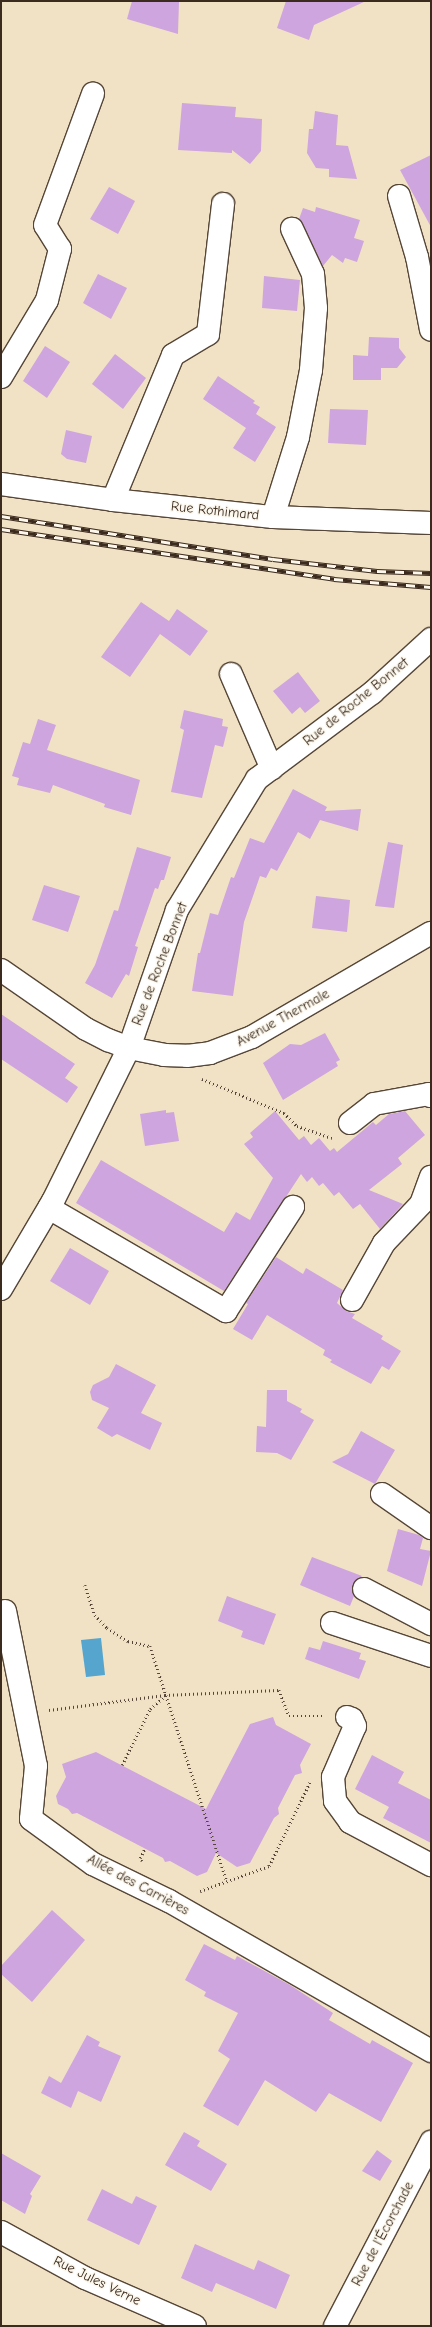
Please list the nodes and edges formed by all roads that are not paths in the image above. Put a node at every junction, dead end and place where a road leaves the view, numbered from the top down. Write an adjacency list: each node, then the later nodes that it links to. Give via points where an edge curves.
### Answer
1 (93, 94): 6 (street, via 45,225 60,249 47,300)
2 (399, 196): 5 (street, via 417,257)
3 (222, 204): 8 (street, via 208,334 173,355)
4 (292, 229): 9 (street, via 313,274 316,308 311,370 298,438)
5 (431, 330)
6 (1, 377)
7 (1, 484): 8 (street, Rue Rothimard)
8 (113, 500): 9 (street, Rue Rothimard)
9 (273, 517): 10 (street, Rue Rothimard)
10 (431, 523)
11 (431, 639): 13 (street, Rue de Roche Bonnet, via 372,693)
12 (231, 674): 13 (street)
13 (272, 768): 16 (street, Rue de Roche Bonnet, via 257,779 177,910)
14 (431, 933): 16 (street, Avenue Thermale, via 233,1046 199,1054 164,1055)
15 (1, 970): 16 (street, Avenue Thermale, via 86,1029)
16 (129, 1048): 21 (street, Rue de Roche Bonnet)
17 (431, 1096): 18 (street, via 429,1094 374,1104)
18 (350, 1123)
19 (431, 1177): 23 (street, via 421,1204 384,1243)
20 (293, 1207): 21 (street, via 226,1311)
21 (49, 1208): 22 (street, Rue de Roche Bonnet)
22 (1, 1289)
23 (352, 1300)
24 (382, 1494): 25 (street)
25 (431, 1528)
26 (364, 1589): 29 (street)
27 (2, 1607): 33 (street, Allée des Carrières, via 36,1766 31,1819 93,1864 169,1901)
28 (332, 1623): 30 (street)
29 (431, 1624)
30 (431, 1656)
31 (347, 1717): 32 (street, via 352,1719 355,1726 333,1777 335,1801 350,1822)
32 (431, 1865)
33 (431, 2051)
34 (431, 2142): 37 (street, Rue de l'Écorchade)
35 (1, 2232): 36 (street, Rue Jules Verne, via 85,2278)
36 (195, 2326)
37 (334, 2326)

